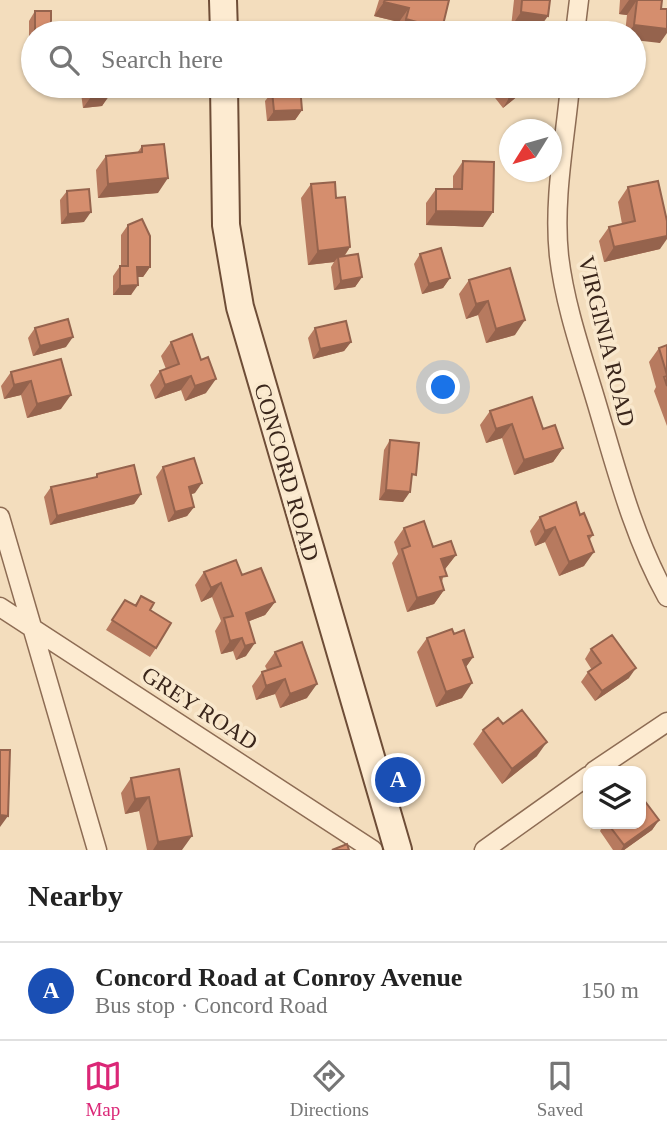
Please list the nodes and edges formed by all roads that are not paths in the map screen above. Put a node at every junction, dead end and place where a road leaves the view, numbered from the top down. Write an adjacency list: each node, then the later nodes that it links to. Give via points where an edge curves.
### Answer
1 (223, 0): 3 (main road)
2 (579, 0): 4 (street)
3 (224, 21)
4 (576, 21)
5 (224, 98): 16 (main road, CONCORD ROAD, via 226,225 240,307)
6 (569, 98): 8 (street, VIRGINIA ROAD, via 558,238 564,281 621,487)
7 (0, 517): 10 (street)
8 (667, 597)
9 (0, 607): 10 (street, GREY ROAD)
10 (31, 627): 14 (street); 15 (street, GREY ROAD)
11 (667, 723): 12 (street)
12 (602, 766)
13 (583, 780): 17 (street)
14 (97, 850)
15 (373, 850)
16 (398, 850)
17 (484, 850)

